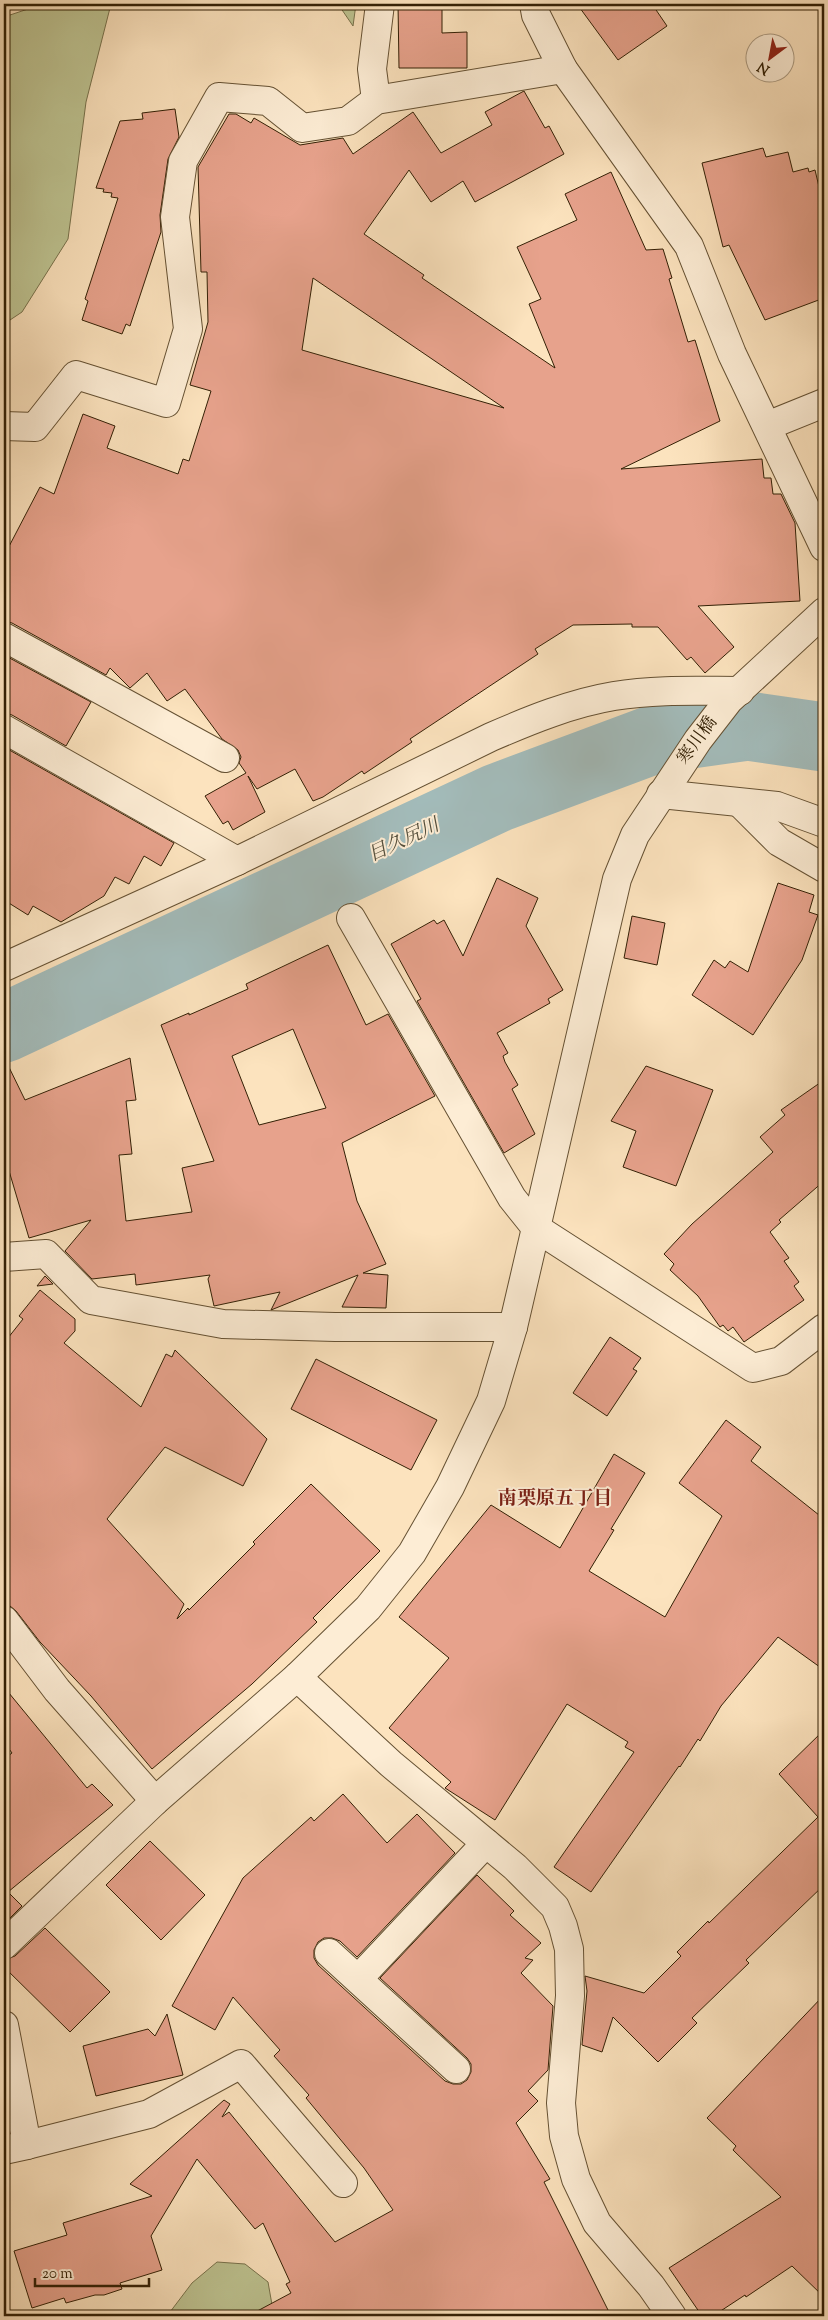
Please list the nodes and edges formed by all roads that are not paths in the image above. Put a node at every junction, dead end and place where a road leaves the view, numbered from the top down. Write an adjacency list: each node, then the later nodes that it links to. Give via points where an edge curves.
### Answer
1 (380, 4): 4 (street, via 372,69)
2 (534, 4): 3 (street, via 536,15)
3 (563, 69): 4 (street); 7 (street, via 689,246 732,354)
4 (376, 100): 6 (street, via 348,121 302,128 268,101 219,97 183,161 175,217 188,329 166,403 76,375 35,427)
5 (824, 403): 7 (street)
6 (4, 426)
7 (767, 426): 8 (street)
8 (824, 547)
9 (824, 612): 11 (street, 寒川橋)
10 (4, 637): 13 (street)
11 (735, 696): 14 (street, 寒川橋); 17 (street, via 675,690 614,696 530,720)
12 (4, 729): 17 (street)
13 (225, 758)
14 (665, 788): 15 (street); 21 (street, 寒川橋, via 636,835 617,880)
15 (740, 803): 16 (street, via 777,806); 18 (street, via 778,842)
16 (824, 823)
17 (237, 861): 20 (street)
18 (824, 868)
19 (351, 918): 21 (street, via 512,1198)
20 (4, 968)
21 (536, 1228): 23 (street, 寒川橋); 24 (street, via 753,1368 781,1361)
22 (4, 1257): 23 (street, via 46,1254 90,1300 223,1324)
23 (514, 1327): 26 (street, 寒川橋, via 492,1401 450,1487 412,1553 368,1608)
24 (824, 1328)
25 (4, 1620): 27 (street, via 57,1690)
26 (297, 1677): 27 (street, 寒川橋); 28 (street, via 391,1764)
27 (155, 1801): 29 (street, 寒川橋)
28 (486, 1843): 31 (street); 36 (street, via 555,1908 563,1926 569,1949 570,1996 561,2103 564,2136 576,2179 597,2223)
29 (4, 1944)
30 (329, 1953): 31 (street)
31 (359, 1978): 33 (street)
32 (4, 2025): 34 (street)
33 (456, 2069)
34 (16, 2148): 35 (street, via 149,2114 241,2064)
35 (343, 2183)
36 (672, 2316)

